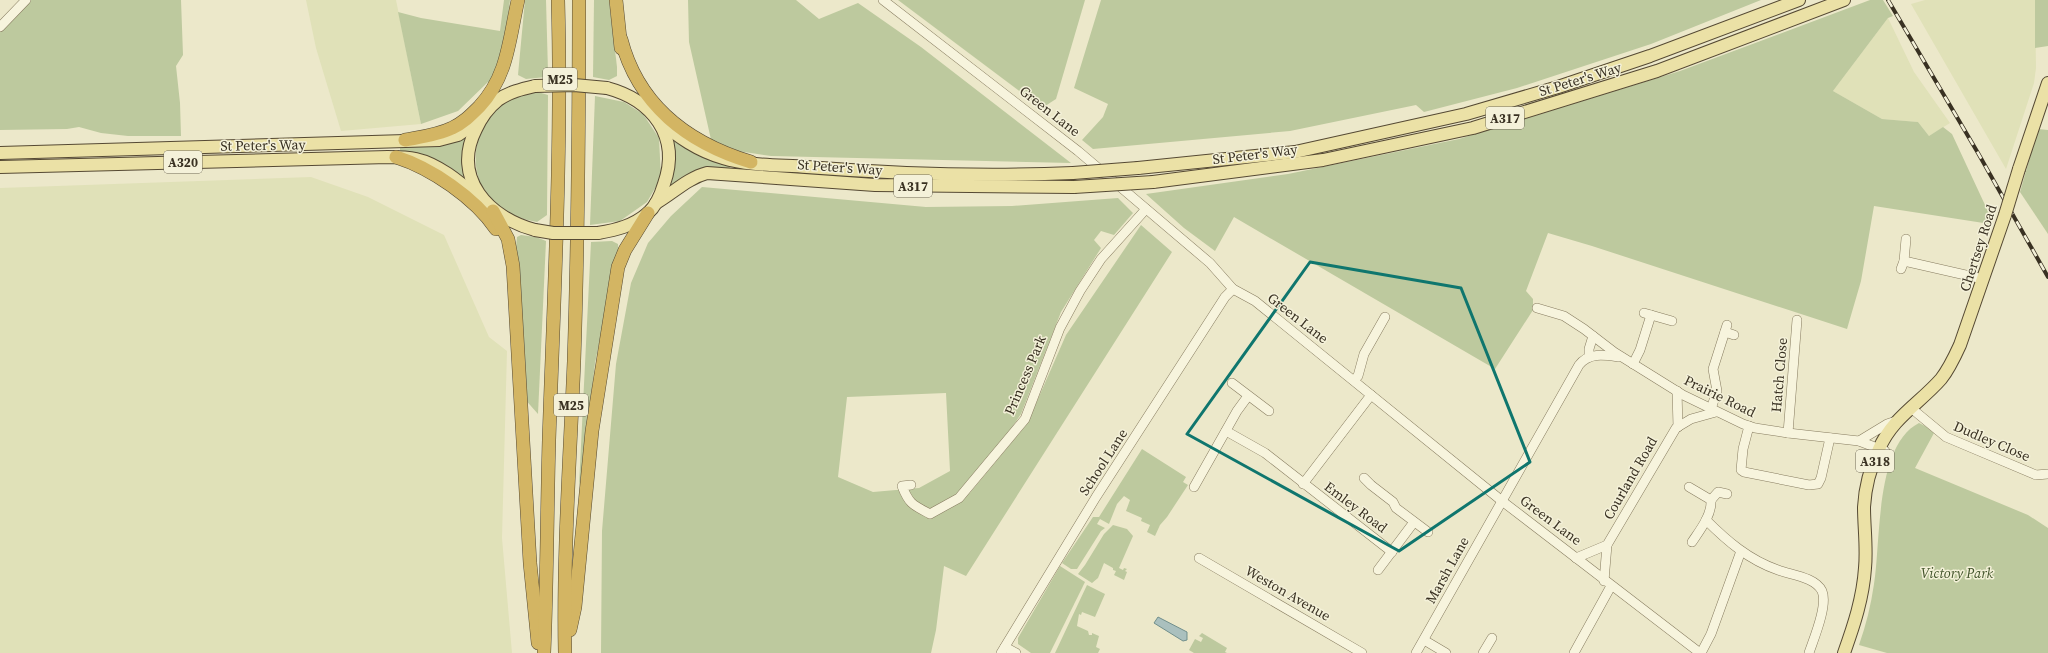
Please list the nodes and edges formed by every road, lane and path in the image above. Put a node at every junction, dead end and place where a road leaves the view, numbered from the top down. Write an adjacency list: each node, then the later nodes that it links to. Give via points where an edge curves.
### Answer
1 (26, 0): 9 (street)
2 (518, 0): 12 (highway, via 513,60 509,77); 16 (highway, via 504,64 490,95 466,120 453,128)
3 (558, 0): 77 (highway, M25, via 560,73 557,256)
4 (579, 0): 78 (highway, M25, via 579,188 567,492)
5 (616, 0): 10 (highway)
6 (883, 0): 23 (street, Green Lane, via 1068,142)
7 (1799, 0): 19 (main road, St Peter's Way / A317, bridge, via 1650,56 1558,87 1466,114 1295,152 1073,173 958,175 846,170)
8 (1844, 0): 22 (main road, St Peter's Way / A317, bridge, via 1657,71 1472,128 1323,160 1153,182 1074,187 875,185 707,173 695,176)
9 (0, 27)
10 (620, 39): 13 (highway, via 622,64 628,80); 19 (highway, via 625,57 642,90 666,115 704,144)
11 (2048, 83): 25 (main road, Chertsey Road / A318, bridge)
12 (498, 100): 13 (main road, St Peter's Way, bridge, via 517,90 535,86 574,85 607,88 629,95); 14 (main road)
13 (644, 105): 15 (main road, St Peter's Way)
14 (481, 119): 16 (main road, St Peter's Way / A320, via 449,138); 21 (main road, via 469,151 470,170 474,184)
15 (658, 120): 19 (main road, St Peter's Way / A317, via 679,138 700,150 724,158); 22 (main road, via 666,142 669,164 666,178)
16 (405, 140): 17 (main road, St Peter's Way / A320)
17 (0, 153)
18 (396, 157): 20 (main road, St Peter's Way / A320); 21 (main road, St Peter's Way / A320, via 428,163 450,176); 26 (highway, via 412,162 439,177 491,221 505,248)
19 (751, 162)
20 (0, 167)
21 (491, 208): 22 (main road, St Peter's Way, bridge, via 518,226 553,233 598,233 618,230); 26 (highway, via 508,239 513,266)
22 (652, 208): 78 (highway, M25, via 625,250 618,268 592,431 575,607)
23 (1146, 209): 27 (street, Green Lane, via 1210,263); 56 (street, Princess Park, via 1095,266 1060,328 1025,419 980,474 959,498 930,514 912,505 906,496 902,486)
24 (1906, 239): 25 (street, via 1902,265)
25 (1984, 279): 42 (main road, Chertsey Road / A318, via 1960,345 1950,364 1941,378)
26 (513, 288): 76 (highway, via 530,563)
27 (1233, 289): 37 (street, Green Lane, via 1255,301); 75 (street, School Lane, via 1096,497)
28 (1537, 308): 33 (street, Prairie Road, via 1564,316)
29 (1385, 317): 37 (street, via 1364,354 1358,376)
30 (1798, 320): 49 (street, Hatch Close)
31 (1672, 321): 36 (street, via 1647,314 1640,350)
32 (1734, 335): 44 (street, via 1726,328 1713,369 1717,391)
33 (1593, 336): 34 (street); 35 (street, Prairie Road)
34 (1589, 357): 35 (street, Prairie Road); 61 (street, via 1579,365)
35 (1621, 357): 36 (street, Prairie Road)
36 (1633, 364): 39 (street, Prairie Road)
37 (1354, 380): 40 (street, Green Lane)
38 (1232, 382): 41 (street)
39 (1677, 391): 44 (street, Prairie Road); 47 (street)
40 (1371, 395): 55 (street, Emley Road); 61 (street, Green Lane)
41 (1248, 396): 43 (street); 48 (street)
42 (1911, 408): 45 (main road, Chertsey Road / A318); 52 (main road, Chertsey Road / A318); 53 (street, Dudley Close, via 1946,437 2036,475)
43 (1269, 411)
44 (1714, 411): 46 (street, Prairie Road); 47 (street, via 1691,419)
45 (1896, 421): 51 (street); 52 (main road, Chertsey Road / A318, via 1886,434)
46 (1749, 426): 49 (street, Prairie Road); 50 (street, via 1741,470 1809,485 1818,484 1821,478)
47 (1678, 427): 66 (street, Courland Road)
48 (1226, 431): 55 (street, Emley Road, via 1265,453); 57 (street)
49 (1788, 433): 50 (street, Prairie Road)
50 (1830, 438): 51 (street, Prairie Road)
51 (1859, 441): 52 (street, Prairie Road)
52 (1882, 450): 87 (main road, Chertsey Road / A318, via 1865,525 1866,566 1862,597)
53 (2048, 474)
54 (1364, 478): 63 (street, Emley Road)
55 (1303, 484): 68 (street, Emley Road)
56 (911, 485)
57 (1194, 487)
58 (1689, 487): 60 (street)
59 (1726, 494): 60 (street, via 1718,492)
60 (1711, 500): 62 (street)
61 (1502, 501): 70 (street, Green Lane); 74 (street, Marsh Lane)
62 (1706, 520): 65 (street); 67 (street)
63 (1414, 522): 64 (street, Emley Road); 68 (street, Emley Road)
64 (1428, 532)
65 (1692, 542)
66 (1607, 545): 70 (street); 72 (street, Courland Road)
67 (1741, 551): 85 (street, via 1711,634); 86 (street, via 1761,563 1810,580 1821,590 1824,605)
68 (1392, 552): 71 (street, Emley Road)
69 (1199, 558): 80 (street, Weston Avenue)
70 (1576, 558): 72 (street, Green Lane)
71 (1378, 570)
72 (1608, 583): 84 (street); 85 (street, Green Lane)
73 (1492, 638): 83 (street)
74 (1424, 640): 81 (street, Marsh Lane); 82 (street)
75 (1003, 650): 79 (street)
76 (540, 653)
77 (544, 653)
78 (566, 653)
79 (1016, 653)
80 (1362, 653)
81 (1416, 653)
82 (1446, 653)
83 (1483, 653)
84 (1574, 653)
85 (1700, 653)
86 (1809, 653)
87 (1844, 653)

